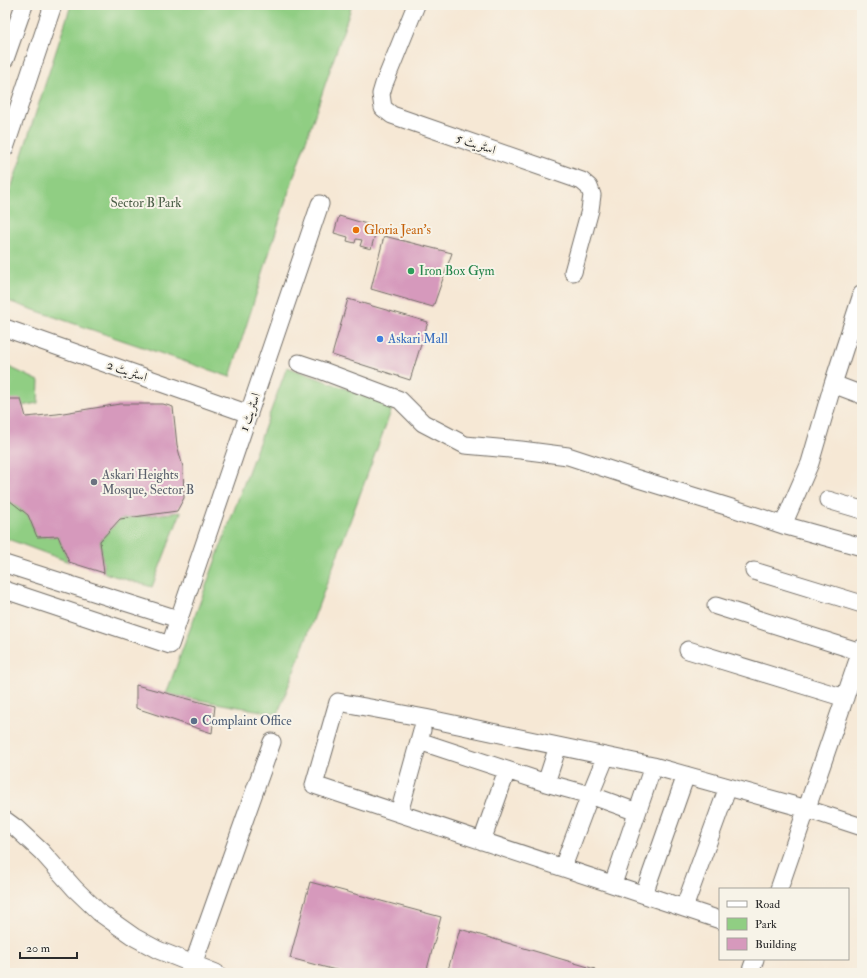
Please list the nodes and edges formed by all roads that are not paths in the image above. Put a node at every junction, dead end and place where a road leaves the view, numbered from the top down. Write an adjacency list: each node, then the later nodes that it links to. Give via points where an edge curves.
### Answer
1 (24, 5): 4 (street)
2 (53, 5): 5 (street)
3 (416, 5): 7 (street, اسٹریٹ 5, via 384,84 381,94 383,108 392,115 582,181 589,187 592,195 590,210)
4 (5, 59)
5 (5, 148)
6 (320, 204): 13 (street, اسٹریٹ 1)
7 (573, 272)
8 (862, 294): 11 (street)
9 (5, 328): 13 (street, اسٹریٹ 2)
10 (299, 363): 16 (street, via 400,400 423,423 465,445 568,456)
11 (833, 384): 12 (street); 16 (street, via 810,463)
12 (862, 395)
13 (249, 414): 23 (street, اسٹریٹ 1)
14 (828, 500): 15 (street)
15 (862, 510)
16 (783, 525): 17 (street)
17 (862, 547)
18 (5, 564): 23 (street)
19 (754, 571): 21 (street)
20 (5, 590): 23 (street, اسٹریٹ 1, via 170,644)
21 (862, 604)
22 (716, 606): 25 (street)
23 (178, 619)
24 (688, 650): 26 (street)
25 (861, 650): 26 (street)
26 (845, 698): 38 (street)
27 (425, 718): 29 (street); 30 (street); 40 (street, via 338,702 314,785)
28 (272, 742): 51 (street)
29 (419, 742): 33 (street); 40 (street)
30 (558, 746): 31 (street); 35 (street)
31 (606, 756): 32 (street); 37 (street)
32 (653, 766): 34 (street); 39 (street)
33 (507, 770): 35 (street); 43 (street)
34 (686, 775): 36 (street); 47 (street)
35 (546, 783): 37 (street)
36 (728, 787): 38 (street); 48 (street)
37 (590, 796): 39 (street); 44 (street)
38 (806, 809): 42 (street); 46 (street)
39 (637, 812): 45 (street)
40 (399, 813): 43 (street)
41 (5, 820): 51 (street, via 42,852 100,913 134,937)
42 (862, 827)
43 (482, 841): 44 (street)
44 (563, 867): 45 (street)
45 (613, 884): 47 (street)
46 (779, 888)
47 (644, 894): 48 (street)
48 (684, 908): 49 (street)
49 (719, 920)
50 (755, 960): 53 (street)
51 (191, 969): 52 (street)
52 (216, 973)
53 (750, 973)

